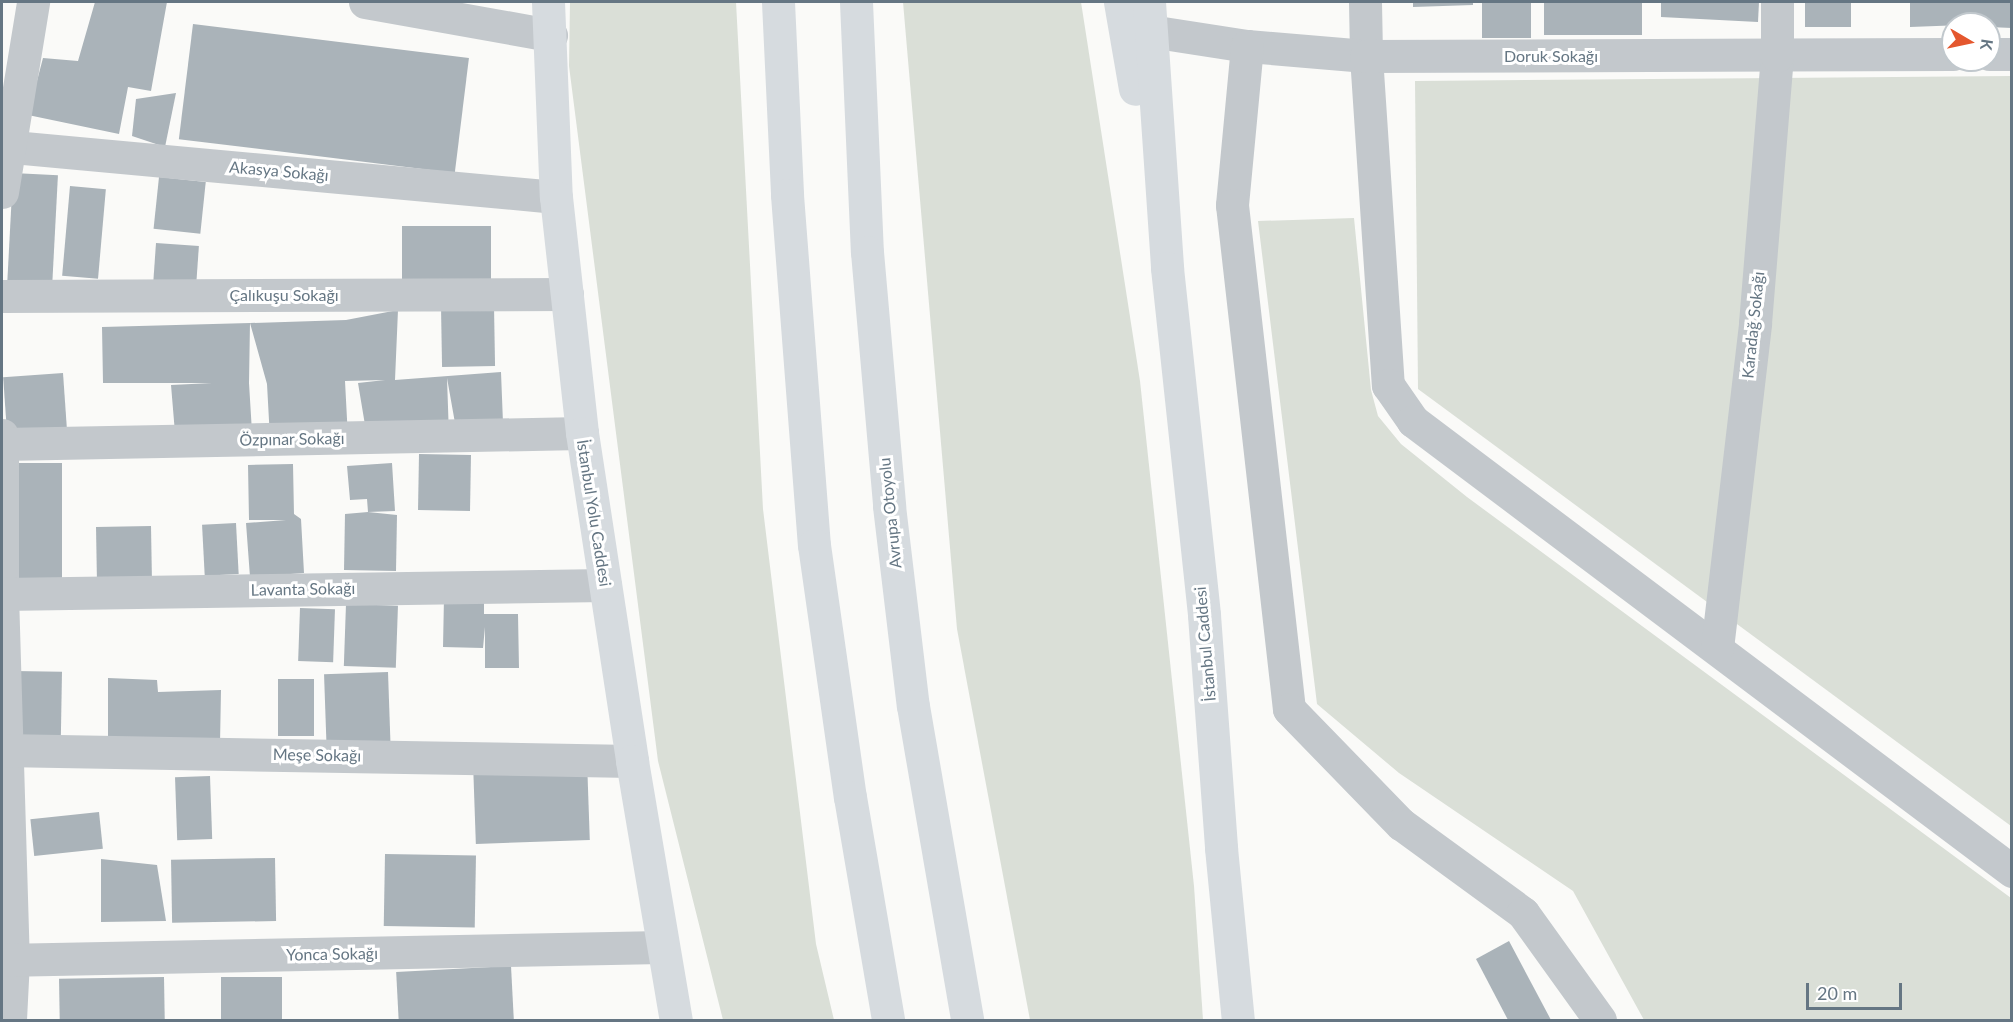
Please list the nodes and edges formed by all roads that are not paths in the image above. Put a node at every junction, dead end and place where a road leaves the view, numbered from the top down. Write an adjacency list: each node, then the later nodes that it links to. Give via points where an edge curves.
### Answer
1 (33, 2): 15 (street)
2 (365, 2): 10 (street)
3 (548, 2): 10 (main road, İstanbul Yolu Caddesi)
4 (778, 2): 33 (main road, via 787,195 814,545 850,798)
5 (856, 2): 34 (main road, Avrupa Otoyolu, via 868,264 889,506 913,706)
6 (1120, 2): 18 (main road)
7 (1365, 2): 13 (street)
8 (1777, 2): 14 (street, Karadağ Sokağı)
9 (1150, 16): 11 (street, Doruk Sokağı); 18 (main road)
10 (551, 35): 17 (main road, İstanbul Yolu Caddesi)
11 (1247, 46): 13 (street, Doruk Sokağı); 36 (street, via 1232,205 1289,709 1401,824 1523,913)
12 (1941, 54): 14 (street, Doruk Sokağı)
13 (1366, 56): 14 (street, Doruk Sokağı); 25 (street, via 1388,385 1413,421)
14 (1777, 56): 25 (street, Karadağ Sokağı, via 1755,323)
15 (5, 146): 16 (street); 17 (street, Akasya Sokağı)
16 (2, 192)
17 (556, 197): 19 (main road, İstanbul Yolu Caddesi)
18 (1167, 268): 35 (main road, İstanbul Caddesi, via 1204,615)
19 (567, 294): 20 (street, Çalıkuşu Sokağı); 21 (main road, İstanbul Yolu Caddesi)
20 (2, 296)
21 (582, 433): 22 (street, Özpınar Sokağı); 23 (main road, İstanbul Yolu Caddesi)
22 (2, 441): 24 (street)
23 (605, 585): 24 (street, Lavanta Sokağı); 27 (main road, İstanbul Yolu Caddesi)
24 (2, 594): 26 (street)
25 (1717, 648): 28 (street)
26 (5, 750): 27 (street, Meşe Sokağı); 30 (street)
27 (632, 761): 29 (main road, İstanbul Yolu Caddesi)
28 (2012, 871)
29 (662, 947): 30 (street, Yonca Sokağı); 32 (main road, İstanbul Yolu Caddesi)
30 (7, 960): 31 (street)
31 (10, 1020)
32 (676, 1020)
33 (888, 1020)
34 (967, 1020)
35 (1238, 1020)
36 (1599, 1020)

